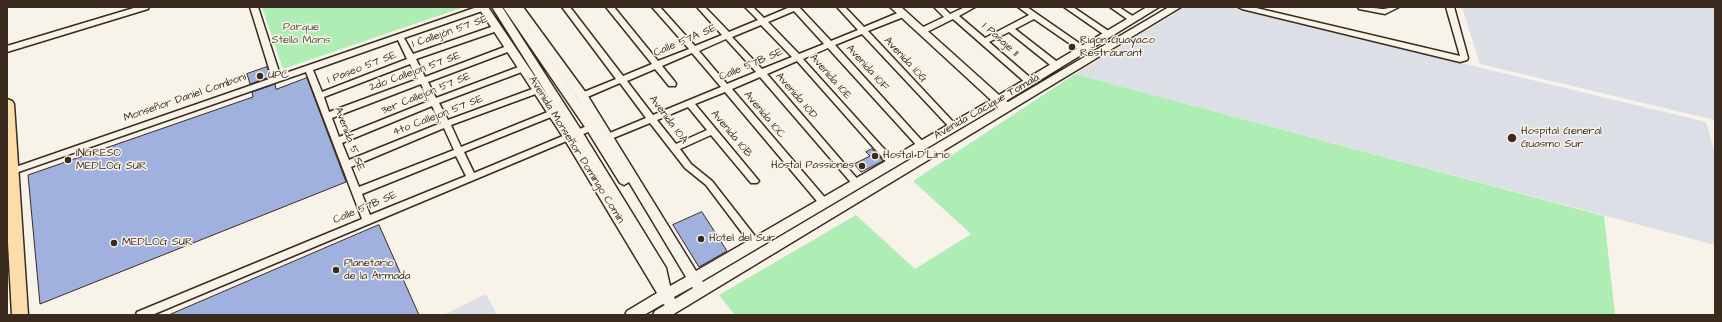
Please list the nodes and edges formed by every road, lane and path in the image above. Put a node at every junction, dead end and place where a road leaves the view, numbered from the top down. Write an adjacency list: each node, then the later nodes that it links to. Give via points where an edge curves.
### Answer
1 (145, 7): 41 (street)
2 (254, 7): 51 (street)
3 (484, 7): 31 (main road, Avenida Monseñor Domingo Comín); 36 (street, Monseñor Daniel Comboni)
4 (497, 7): 71 (main road, Avenida Monseñor Domingo Comín)
5 (508, 7): 68 (main road, Avenida Monseñor Domingo Comín)
6 (518, 7): 59 (main road, Avenida Monseñor Domingo Comín)
7 (566, 7): 52 (street, Avenida 10A)
8 (610, 7): 46 (street)
9 (656, 7): 42 (street, Avenida 10C)
10 (701, 7): 37 (street, Avenida 10D)
11 (749, 7): 30 (street, Avenida 10E)
12 (796, 7): 30 (street, Calle 57A SE); 39 (street, Avenida 10F)
13 (841, 7): 33 (street, Avenida 10G)
14 (938, 7): 28 (street, 1 Pasaje 11)
15 (971, 7): 28 (street)
16 (1022, 7): 27 (street)
17 (1068, 7): 35 (street)
18 (1114, 7): 29 (street)
19 (1176, 7): 63 (main road, Avenida Cacique Tomalá)
20 (1242, 7): 24 (street)
21 (1362, 7): 25 (street, via 1381,11)
22 (1450, 7): 24 (street, via 1464,58 1454,58)
23 (1151, 8): 29 (main road, Avenida Cacique Tomalá)
24 (1254, 8)
25 (1391, 8)
26 (899, 10): 33 (street, Calle 57B SE); 34 (main road)
27 (1034, 15): 32 (street); 43 (street)
28 (952, 16): 34 (street); 38 (street, 1 Pasaje 11)
29 (1133, 19): 35 (main road, Avenida Cacique Tomalá)
30 (763, 21): 37 (street, Calle 57A SE); 44 (street, Avenida 10E)
31 (497, 28): 40 (main road, Avenida Monseñor Domingo Comín); 45 (street, 1 Callejón 57 SE)
32 (1010, 29): 38 (street); 47 (street)
33 (863, 30): 39 (street, Calle 57B SE); 69 (street, Avenida 10G)
34 (922, 31): 63 (main road)
35 (1109, 34): 43 (main road, Avenida Cacique Tomalá)
36 (400, 36): 45 (street); 48 (street, Monseñor Daniel Comboni)
37 (728, 36): 42 (street, Calle 57A SE); 50 (street, Avenida 10D)
38 (985, 41): 54 (street, 1 Pasaje 11)
39 (830, 44): 44 (street, Calle 57B SE); 74 (street, Avenida 10F)
40 (510, 48): 49 (main road, Avenida Monseñor Domingo Comín); 53 (street, 2do Callejon 57 SE)
41 (7, 49)
42 (694, 50): 46 (street, Calle 57A SE); 56 (street, Avenida 10C)
43 (1085, 50): 47 (main road, Avenida Cacique Tomalá)
44 (798, 58): 50 (street, Calle 57B SE); 77 (street, Avenida 10E)
45 (412, 59): 53 (street); 58 (street, 1 Paseo 57 SE)
46 (657, 65): 52 (street, Calle 57A SE); 55 (street)
47 (1057, 66): 54 (main road, Avenida Cacique Tomalá)
48 (308, 68): 51 (street, Monseñor Daniel Comboni); 58 (street, Avenida 5 SE)
49 (524, 68): 57 (main road, Avenida Monseñor Domingo Comín); 60 (street, 3er Callejon 57 SE)
50 (762, 73): 56 (street, Calle 57B SE); 82 (street, Avenida 10D)
51 (277, 79): 79 (street, Monseñor Daniel Comboni)
52 (623, 79): 59 (street, Calle 57A SE); 66 (street, Avenida 10A)
53 (423, 81): 60 (street); 65 (street, 2do Callejon 57 SE)
54 (1030, 82): 63 (main road, Avenida Cacique Tomalá)
55 (672, 84)
56 (726, 88): 61 (street, Calle 57B SE); 84 (street, Avenida 10C)
57 (538, 90): 64 (main road, Avenida Monseñor Domingo Comín); 67 (street, 4to Callejon 57 SE)
58 (319, 96): 65 (street, Avenida 5 SE)
59 (582, 96): 68 (main road, Avenida Monseñor Domingo Comín)
60 (434, 102): 67 (street); 73 (street, 3er Callejon 57 SE)
61 (690, 103): 66 (street, Calle 57B SE); 70 (street, Avenida 10B)
62 (7, 104): 79 (main road)
63 (1003, 104): 69 (main road, Avenida Cacique Tomalá); 87 (main road, Avenida Cacique Tomalá)
64 (553, 113): 71 (main road, Avenida Monseñor Domingo Comín); 76 (street)
65 (327, 116): 73 (street, Avenida 5 SE)
66 (652, 119): 72 (street, Calle 57B SE); 75 (street, Avenida 10A)
67 (446, 124): 76 (street); 78 (street, 4to Callejon 57 SE)
68 (595, 126): 71 (street, Calle 57B SE); 72 (main road, Avenida Monseñor Domingo Comín); 87 (main road, Avenida Monseñor Domingo Comín, via 676,261)
69 (954, 127): 74 (main road, Avenida Cacique Tomalá)
70 (712, 131): 75 (street); 81 (street, Avenida 10B)
71 (573, 135): 80 (street, Calle 57B SE); 88 (main road, Avenida Monseñor Domingo Comín)
72 (608, 137): 87 (main road, Avenida Monseñor Domingo Comín)
73 (337, 142): 78 (street, Avenida 5 SE)
74 (922, 146): 77 (main road, Avenida Cacique Tomalá)
75 (674, 148): 86 (street, Avenida 10A, via 688,166 709,184)
76 (459, 152): 80 (street); 83 (street)
77 (892, 163): 82 (main road, Avenida Cacique Tomalá)
78 (346, 165): 83 (street, Avenida 5 SE)
79 (9, 172): 90 (main road)
80 (471, 177): 85 (street, Calle 57B SE)
81 (754, 181)
82 (857, 184): 84 (main road, Avenida Cacique Tomalá)
83 (357, 192): 85 (street, Avenida 5 SE)
84 (824, 203): 86 (main road, Avenida Cacique Tomalá)
85 (367, 219): 91 (street, Calle 57B SE)
86 (755, 243): 87 (main road, Avenida Cacique Tomalá)
87 (697, 284): 88 (main road, Avenida Cacique Tomalá); 89 (main road, Avenida Cacique Tomalá)
88 (666, 295): 89 (main road, Avenida Monseñor Domingo Comín); 92 (main road, Avenida Cacique Tomalá)
89 (673, 307): 93 (main road, Avenida Cacique Tomalá)
90 (20, 315)
91 (141, 315)
92 (632, 315)
93 (660, 315)

